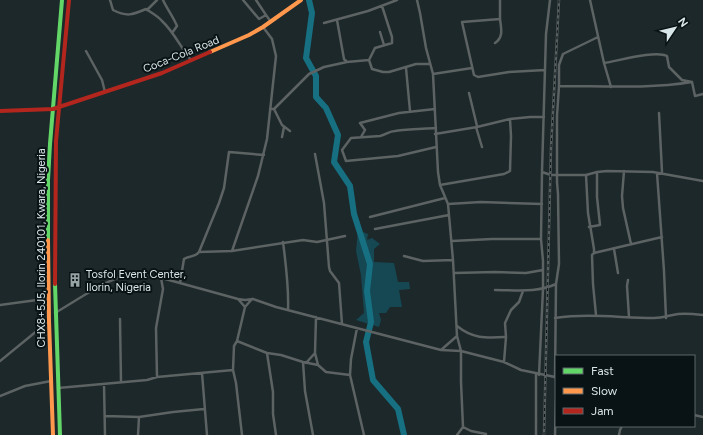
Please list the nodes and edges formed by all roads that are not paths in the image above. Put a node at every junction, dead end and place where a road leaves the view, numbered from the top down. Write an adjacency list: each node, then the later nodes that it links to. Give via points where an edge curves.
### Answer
1 (62, 0): 44 (main road, CHX8+5J5, Ilorin 240101, Kwara, Nigeria)
2 (69, 0): 43 (main road, CHX8+5J5, Ilorin 240101, Kwara, Nigeria)
3 (110, 0): 15 (street, via 113,10 123,15)
4 (157, 0): 15 (street)
5 (162, 0): 23 (street, via 177,26)
6 (243, 0): 16 (street, via 259,19)
7 (256, 0): 16 (street)
8 (300, 0): 19 (main road, Coca-Cola Road)
9 (397, 0): 14 (street)
10 (416, 0): 32 (street)
11 (500, 0): 17 (street)
12 (550, 0): 35 (street)
13 (590, 0): 24 (street)
14 (382, 6): 18 (street); 26 (street, via 392,40 391,44)
15 (147, 10): 23 (street, via 162,21)
16 (266, 15): 19 (street)
17 (500, 19): 25 (street, via 501,36); 34 (street, via 462,22)
18 (337, 20): 20 (street); 30 (street, via 344,59)
19 (271, 22): 21 (main road, Coca-Cola Road)
20 (324, 23)
21 (263, 27): 28 (main road, Coca-Cola Road); 45 (street, via 272,39 276,56)
22 (380, 32): 26 (street)
23 (172, 33): 28 (street)
24 (598, 38): 31 (street); 38 (street, via 563,54 559,65)
25 (495, 43)
26 (384, 45): 29 (street, via 373,50)
27 (86, 51): 40 (street, via 102,80)
28 (191, 60): 40 (main road, Coca-Cola Road, via 162,73)
29 (369, 60): 30 (street); 33 (street, via 372,69 383,72)
30 (347, 62): 46 (street, via 324,67 309,74)
31 (604, 63): 37 (street, via 662,54 667,56 669,67 682,80); 39 (street)
32 (430, 64): 33 (street, via 416,64); 36 (street)
33 (406, 68): 49 (street)
34 (472, 68): 35 (street, via 474,75 478,77 516,71); 36 (street)
35 (545, 70): 51 (street)
36 (433, 74): 47 (street)
37 (692, 82): 39 (street, via 672,86); 42 (street, via 695,96)
38 (559, 86): 39 (street); 69 (street)
39 (611, 87)
40 (104, 92): 43 (main road, Coca-Cola Road)
41 (469, 93): 54 (street)
42 (703, 94)
43 (60, 107): 44 (main road, Coca-Cola Road); 109 (main road, CHX8+5J5, Ilorin 240101, Kwara, Nigeria, via 55,179)
44 (53, 109): 48 (main road, Coca-Cola Road); 103 (main road, CHX8+5J5, Ilorin 240101, Kwara, Nigeria, via 48,180)
45 (270, 109): 46 (street); 63 (street)
46 (274, 109): 53 (street)
47 (435, 109): 49 (street); 55 (street)
48 (0, 111)
49 (410, 111): 59 (street, via 360,123 365,130)
50 (659, 113): 68 (street)
51 (544, 117): 52 (street); 65 (street)
52 (510, 119): 54 (street); 72 (street, via 510,171)
53 (284, 126): 56 (street); 58 (street)
54 (477, 127): 57 (street); 61 (street)
55 (436, 128): 57 (street); 59 (street, via 394,131 384,135)
56 (290, 131)
57 (435, 134): 60 (street)
58 (282, 137)
59 (361, 137): 60 (street, via 348,140 348,144 342,150 346,161 398,156)
60 (436, 147): 72 (street)
61 (482, 147)
62 (315, 154): 83 (street, via 324,203)
63 (264, 155): 88 (street); 89 (street, via 229,152 222,195)
64 (624, 171): 66 (street); 67 (street); 86 (street, via 623,208)
65 (542, 172): 69 (street); 75 (street)
66 (597, 172): 70 (street); 78 (street, via 600,225)
67 (657, 172): 68 (street); 81 (street)
68 (662, 172): 71 (street)
69 (558, 175): 70 (street); 99 (street, via 559,264)
70 (586, 175): 78 (street)
71 (703, 180)
72 (440, 185): 73 (street)
73 (446, 198): 74 (street); 77 (street)
74 (448, 204): 75 (street); 76 (street)
75 (542, 204): 82 (street)
76 (449, 215): 79 (street); 84 (street)
77 (370, 217)
78 (589, 227): 90 (street)
79 (375, 229)
80 (345, 236): 83 (street)
81 (662, 237): 86 (street); 115 (street)
82 (541, 239): 84 (street); 93 (street)
83 (327, 240): 85 (street); 118 (street, via 330,271 339,283)
84 (452, 241): 92 (street)
85 (283, 242): 88 (street); 108 (street)
86 (631, 244): 87 (street)
87 (614, 249): 90 (street); 95 (street)
88 (232, 251): 89 (street)
89 (199, 252): 98 (street, via 184,259)
90 (594, 253): 111 (street, via 592,271)
91 (404, 256): 92 (street, via 423,261)
92 (453, 260): 94 (street)
93 (543, 270): 94 (street, via 526,273); 100 (street)
94 (454, 273): 119 (street)
95 (618, 273)
96 (161, 278): 98 (street); 109 (street, via 145,275 125,276 113,280); 137 (street, via 163,289 156,328)
97 (628, 280): 113 (street, via 626,286)
98 (180, 283): 104 (street)
99 (556, 284): 100 (street); 114 (street)
100 (543, 289): 102 (street); 135 (street)
101 (495, 290): 102 (street)
102 (523, 290): 122 (street, via 519,302 511,310 505,323)
103 (50, 296): 106 (street); 117 (main road, CHX8+5J5, Ilorin 240101, Kwara, Nigeria)
104 (238, 299): 105 (street); 107 (street)
105 (253, 299): 107 (street); 108 (street)
106 (0, 305)
107 (245, 308): 123 (street)
108 (288, 310): 112 (street)
109 (55, 313): 142 (main road, CHX8+5J5, Ilorin 240101, Kwara, Nigeria)
110 (703, 314): 115 (street, via 678,314)
111 (596, 315): 113 (street); 114 (street)
112 (316, 317): 118 (street); 127 (street)
113 (629, 317): 115 (street)
114 (556, 318): 128 (street)
115 (666, 318)
116 (120, 319): 140 (street)
117 (50, 321): 129 (street); 139 (main road, CHX8+5J5, Ilorin 240101, Kwara, Nigeria)
118 (342, 324): 120 (street)
119 (457, 326): 121 (street); 122 (street, via 473,336)
120 (357, 328): 124 (street); 136 (street)
121 (457, 336): 124 (street); 125 (street)
122 (506, 337): 131 (street)
123 (237, 341): 126 (street); 133 (street, via 234,346)
124 (442, 350): 125 (street)
125 (462, 351): 131 (street); 148 (street)
126 (267, 353): 130 (street); 156 (street)
127 (315, 353): 130 (street); 132 (street)
128 (556, 355)
129 (0, 361)
130 (305, 362): 132 (street); 157 (street, via 303,378)
131 (504, 362): 135 (street)
132 (318, 365): 136 (street, via 326,372)
133 (233, 370): 134 (street); 155 (street)
134 (202, 373): 137 (street); 144 (street)
135 (537, 374): 138 (street); 160 (street)
136 (350, 375): 158 (street)
137 (157, 377): 140 (street)
138 (555, 378)
139 (51, 381): 143 (street, via 25,386); 150 (main road, CHX8+5J5, Ilorin 240101, Kwara, Nigeria)
140 (121, 382): 141 (street)
141 (104, 384): 142 (street); 145 (street)
142 (58, 388): 151 (main road, CHX8+5J5, Ilorin 240101, Kwara, Nigeria)
143 (0, 396)
144 (204, 409): 146 (street); 154 (street)
145 (105, 416): 146 (street); 152 (street)
146 (139, 417): 153 (street)
147 (555, 426): 161 (street)
148 (463, 427): 149 (street); 159 (street)
149 (486, 434)
150 (53, 435)
151 (60, 435)
152 (105, 435)
153 (138, 435)
154 (207, 435)
155 (242, 435)
156 (276, 435)
157 (313, 435)
158 (364, 435)
159 (457, 435)
160 (536, 435)
161 (555, 435)

